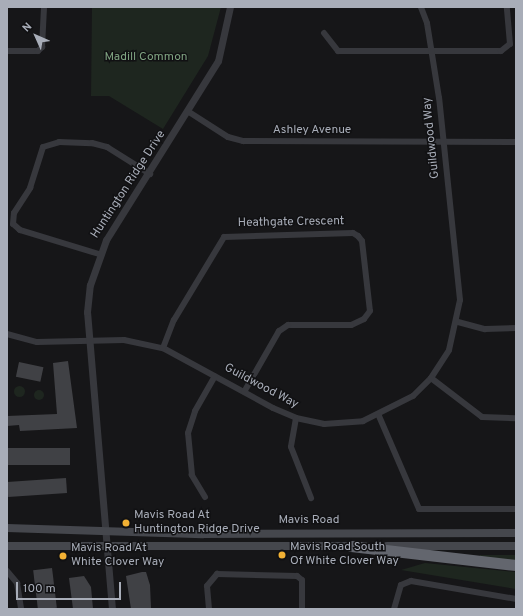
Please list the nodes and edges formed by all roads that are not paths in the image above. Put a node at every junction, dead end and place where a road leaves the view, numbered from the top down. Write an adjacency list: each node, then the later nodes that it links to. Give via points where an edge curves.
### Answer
1 (44, 7): 6 (street, via 42,47 38,51)
2 (230, 7): 8 (street, Huntington Ridge Drive, via 218,61)
3 (421, 7): 7 (street, Guildwood Way)
4 (507, 7): 7 (street, via 510,44 505,49)
5 (324, 33): 7 (street, via 338,52)
6 (7, 51)
7 (432, 51): 9 (street, Guildwood Way)
8 (188, 112): 9 (street, Ashley Avenue, via 228,137 243,141); 11 (street, Huntington Ridge Drive)
9 (443, 142): 10 (street, Ashley Avenue); 13 (street, Guildwood Way, via 459,278)
10 (516, 142)
11 (150, 174): 12 (street, Huntington Ridge Drive); 12 (street, via 107,147 92,143 59,142 43,147 30,188 14,213 14,224 20,230)
12 (99, 254): 16 (street, Huntington Ridge Drive, via 90,285)
13 (458, 322): 14 (street, via 484,329); 19 (street, Guildwood Way, via 449,350)
14 (516, 328)
15 (7, 334): 16 (street, Guildwood Way, via 37,342)
16 (89, 341): 17 (street, Guildwood Way, via 124,340); 28 (street, Huntington Ridge Drive)
17 (163, 348): 18 (street, Guildwood Way); 20 (street, Heathgate Crescent, via 174,320 224,237 353,233 358,236 362,240 370,311 364,319 351,326 288,325 279,331)
18 (215, 376): 20 (street, Guildwood Way); 24 (street, via 195,411 188,433 192,475)
19 (431, 378): 21 (street, Guildwood Way, via 413,396); 23 (street, via 482,417)
20 (244, 392): 22 (street, Guildwood Way)
21 (379, 416): 22 (street, Guildwood Way, via 347,424); 26 (street, via 419,509)
22 (296, 418): 25 (street, via 291,447)
23 (516, 418)
24 (205, 497)
25 (311, 498)
26 (516, 509)
27 (7, 528): 28 (main road, Mavis Road)
28 (103, 530): 29 (main road, Mavis Road, via 203,534); 31 (street, Huntington Ridge Drive)
29 (516, 533)
30 (7, 546): 31 (main road, Mavis Road)
31 (104, 546): 32 (main road, Mavis Road); 38 (street, Huntington Ridge Drive)
32 (351, 546): 33 (main road, Mavis Road); 34 (highway)
33 (516, 546)
34 (516, 565)
35 (7, 571): 37 (street, via 17,583)
36 (516, 599): 41 (street, via 411,581 401,585)
37 (21, 609)
38 (112, 609)
39 (209, 609): 40 (street, via 207,586 211,576 224,574 297,576 302,580)
40 (302, 609)
41 (394, 609)

